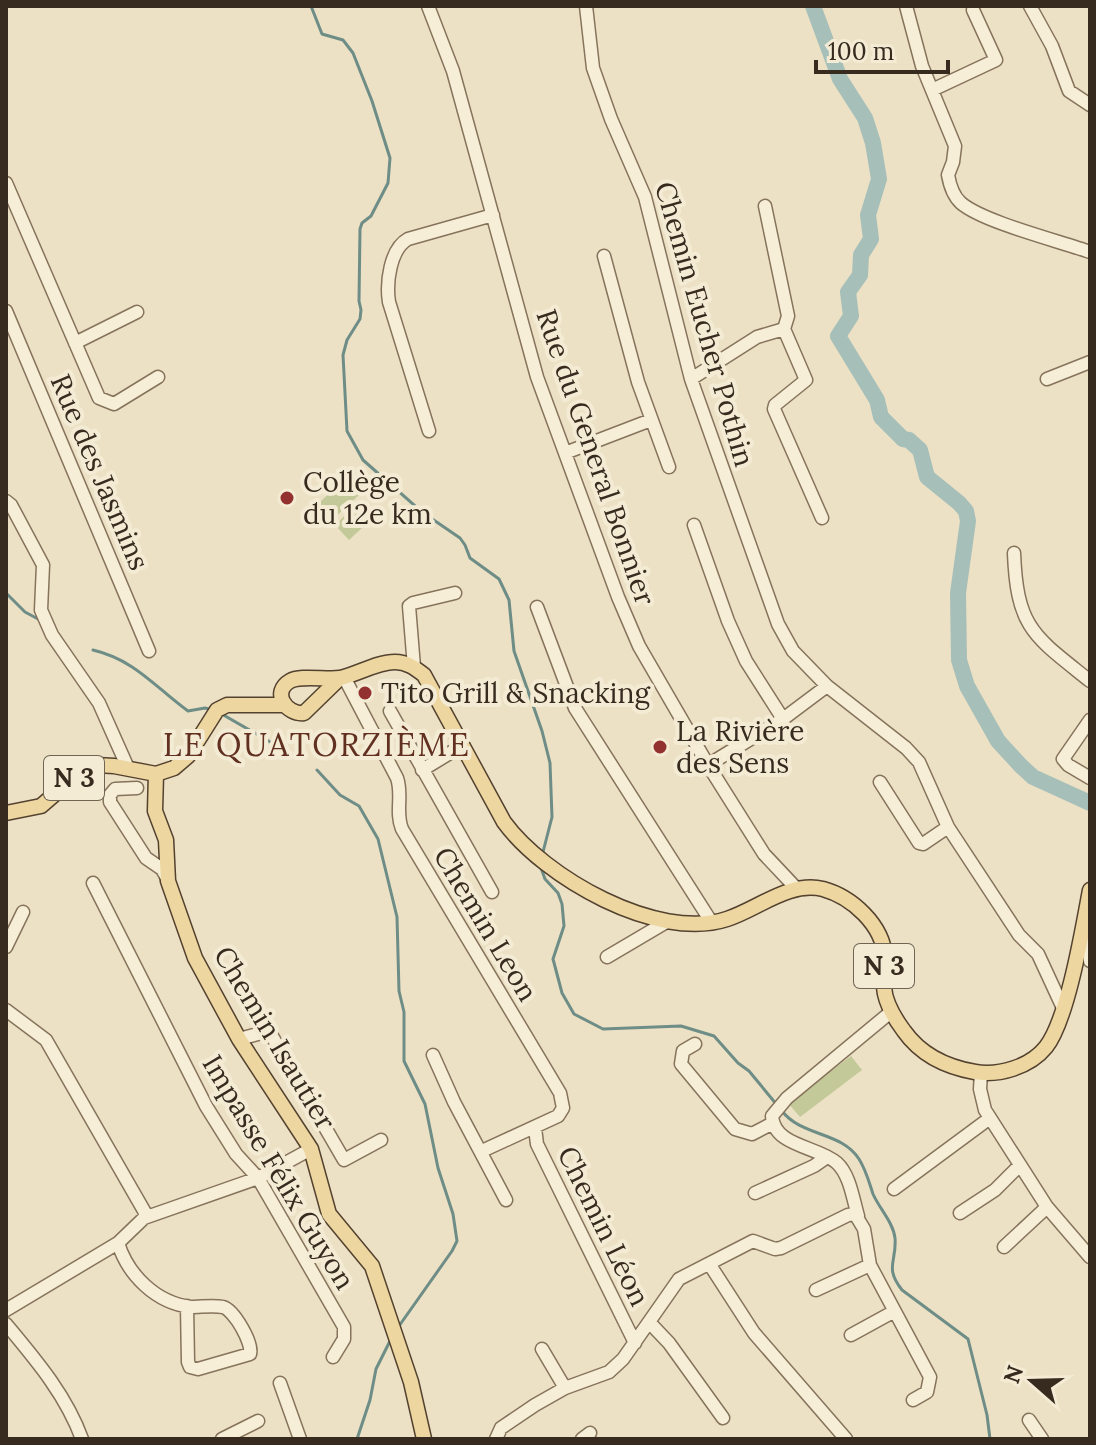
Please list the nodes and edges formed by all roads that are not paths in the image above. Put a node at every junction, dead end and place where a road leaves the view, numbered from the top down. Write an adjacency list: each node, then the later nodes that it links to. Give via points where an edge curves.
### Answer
1 (428, 6): 10 (street, Rue du General Bonnier, via 453,71)
2 (586, 6): 19 (street, Chemin Eucher Pothin, via 593,68 645,197)
3 (906, 6): 6 (street, via 912,39)
4 (1030, 6): 7 (street, via 1069,91)
5 (973, 10): 6 (street, via 996,60)
6 (932, 90): 11 (street, via 955,146 948,175 961,203)
7 (1090, 105)
8 (6, 183): 16 (street)
9 (765, 206): 15 (street, via 788,316)
10 (493, 215): 22 (street, via 408,239 396,251 389,302); 23 (street, Rue du General Bonnier, via 537,377)
11 (1090, 252)
12 (604, 256): 21 (street)
13 (6, 311): 31 (street, Rue des Jasmins)
14 (137, 312): 16 (street)
15 (784, 329): 19 (street, via 757,337); 26 (street, via 806,380 774,409)
16 (75, 343): 18 (street, via 103,402 114,404)
17 (1090, 362): 20 (street)
18 (158, 377)
19 (691, 379): 36 (street, Chemin Eucher Pothin, via 778,624 793,651)
20 (1047, 379)
21 (651, 420): 23 (street); 24 (street)
22 (429, 431)
23 (565, 453): 43 (street, Rue du General Bonnier, via 639,646)
24 (669, 467)
25 (6, 501): 44 (street, via 43,565 41,610 52,635 99,703)
26 (822, 518)
27 (694, 525): 40 (street, via 746,661)
28 (1014, 553): 35 (street, via 1022,612 1044,644)
29 (455, 593): 32 (street, via 409,606)
30 (537, 607): 60 (street, via 575,708)
31 (149, 651)
32 (414, 667): 33 (main road, via 390,662); 42 (main road, via 424,675)
33 (342, 677): 34 (main road); 37 (main road); 73 (street, Chemin Leon, via 397,778 402,829 560,1093 563,1108 558,1116)
34 (306, 680): 37 (main road); 38 (main road, via 291,680 283,687)
35 (1090, 681)
36 (827, 686): 40 (street); 51 (street, Chemin Eucher Pothin, via 919,762)
37 (316, 698): 38 (main road, via 304,713 293,712)
38 (282, 700): 46 (main road, via 217,710 182,763)
39 (390, 711): 45 (street)
40 (783, 719): 43 (street)
41 (1090, 720): 47 (street, via 1063,759)
42 (463, 745): 45 (street); 59 (main road, via 504,822 535,856 603,899)
43 (708, 765): 54 (street, Rue du General Bonnier, via 764,854)
44 (128, 768): 46 (main road, N 3); 50 (main road, N 3, via 87,768 41,806)
45 (422, 770): 56 (street)
46 (156, 774): 52 (main road, Chemin Isautier, via 155,811 166,840)
47 (1090, 778)
48 (880, 782): 51 (street, via 919,843)
49 (137, 788): 52 (street, Chemin Isautier, via 115,789 110,802 146,858)
50 (6, 813)
51 (948, 827): 64 (street, Chemin Eucher Pothin, via 1019,935 1038,954)
52 (168, 881): 67 (main road, Chemin Isautier, via 195,958)
53 (93, 883): 79 (street, Impasse Félix Guyon, via 206,1106)
54 (796, 888): 60 (main road); 66 (main road, N 3, via 827,890 872,924 885,955 884,987)
55 (1090, 890): 58 (main road, N 3)
56 (492, 892)
57 (23, 912): 61 (street)
58 (1085, 916): 63 (street); 64 (main road, N 3)
59 (668, 921): 60 (main road); 62 (street)
60 (712, 923)
61 (6, 947)
62 (607, 957)
63 (1090, 961)
64 (1063, 1008): 70 (main road, N 3, via 1045,1049 1018,1067)
65 (6, 1010): 85 (street, via 46,1040)
66 (892, 1011): 70 (main road, N 3, via 917,1046 934,1059); 72 (street, via 787,1098 772,1116)
67 (239, 1039): 74 (street, via 269,1031 344,1160); 75 (main road, Chemin Isautier)
68 (695, 1044): 72 (street, via 683,1051 681,1064 735,1129 752,1134)
69 (433, 1055): 76 (street)
70 (981, 1073): 71 (street, via 980,1089)
71 (990, 1118): 78 (street); 80 (street)
72 (773, 1123): 77 (street, via 785,1138)
73 (535, 1128): 76 (street, Chemin Leon); 99 (street, Chemin Léon, via 537,1144)
74 (381, 1140)
75 (311, 1149): 79 (street); 111 (main road, Chemin Isautier, via 329,1214 372,1266)
76 (482, 1151): 82 (street)
77 (827, 1157): 81 (street); 86 (street, via 845,1174)
78 (1020, 1165): 83 (street); 84 (street)
79 (258, 1178): 85 (street); 101 (street, Impasse Félix Guyon, via 344,1327 344,1339)
80 (894, 1189)
81 (755, 1193)
82 (506, 1200)
83 (1047, 1207): 88 (street); 89 (street)
84 (960, 1213)
85 (147, 1216): 87 (street)
86 (858, 1216): 90 (street, Chemin Léon, via 848,1215 781,1248 753,1241); 91 (street)
87 (118, 1243): 93 (street, via 137,1278 153,1292); 94 (street)
88 (1004, 1247)
89 (1090, 1257)
90 (710, 1265): 96 (street, Chemin Léon, via 679,1279); 113 (street, via 754,1333)
91 (870, 1265): 92 (street); 95 (street)
92 (816, 1290)
93 (187, 1306): 93 (street, via 228,1310 250,1341 250,1354 195,1369 188,1362)
94 (6, 1310)
95 (893, 1312): 98 (street); 104 (street, via 930,1377 927,1392)
96 (649, 1322): 99 (street, Chemin Léon); 105 (street)
97 (6, 1324): 108 (street, via 58,1391)
98 (851, 1335)
99 (635, 1343): 103 (street, Chemin Léon, via 609,1372)
100 (542, 1349): 103 (street)
101 (333, 1357)
102 (280, 1383): 110 (street)
103 (565, 1388): 112 (street, Chemin Léon, via 501,1428)
104 (913, 1400)
105 (723, 1418)
106 (1029, 1420): 114 (street)
107 (258, 1421): 109 (street)
108 (82, 1439)
109 (222, 1439)
110 (300, 1439)
111 (424, 1439)
112 (496, 1439)
113 (846, 1439)
114 (1042, 1439)

